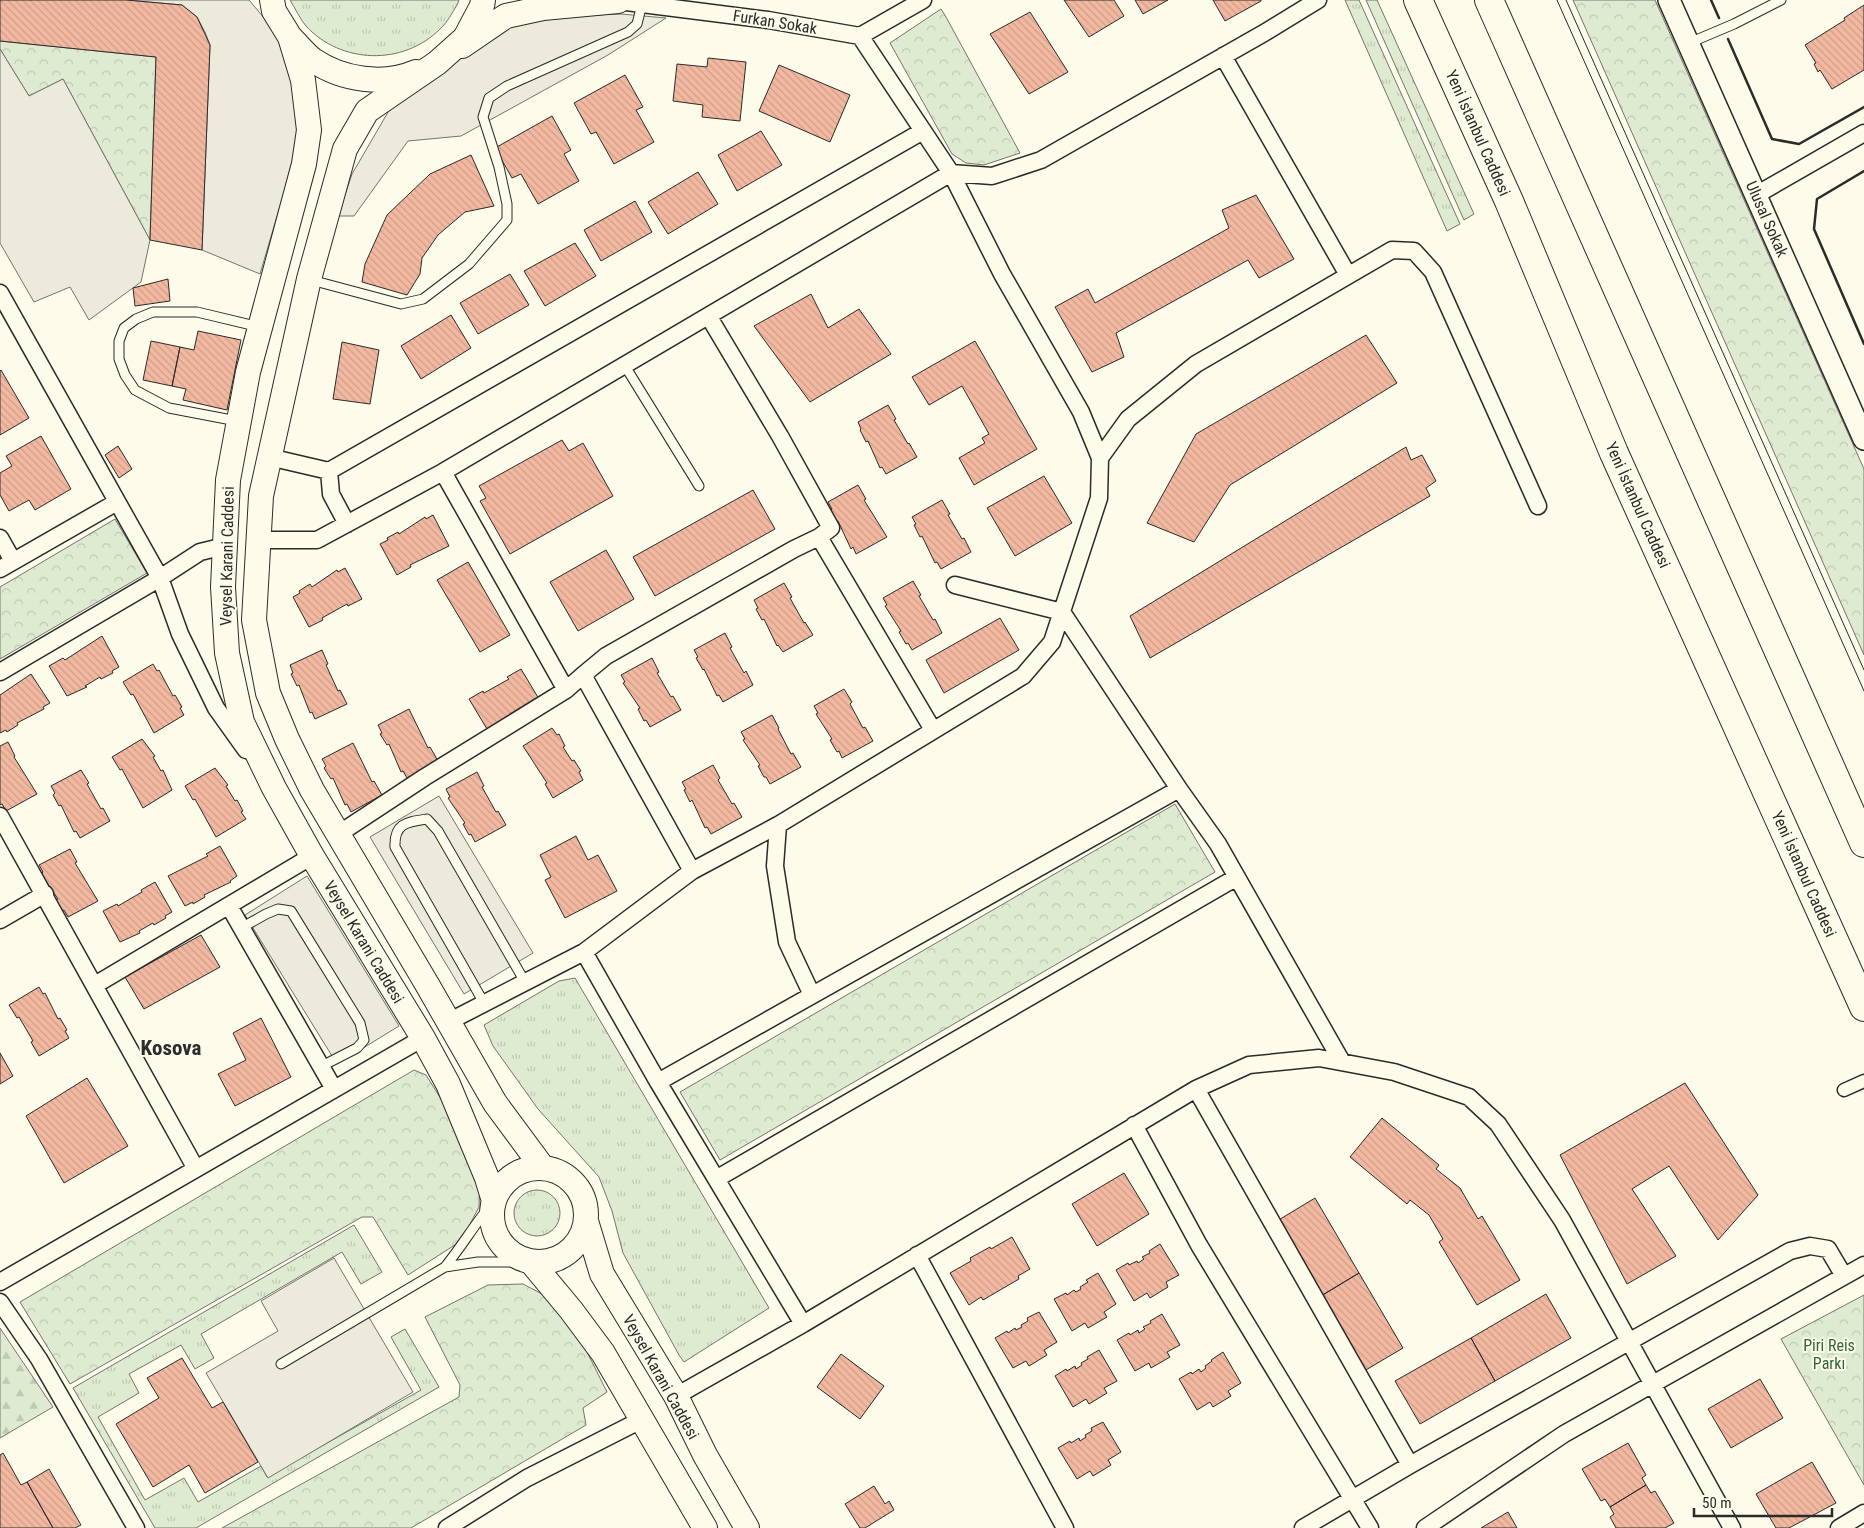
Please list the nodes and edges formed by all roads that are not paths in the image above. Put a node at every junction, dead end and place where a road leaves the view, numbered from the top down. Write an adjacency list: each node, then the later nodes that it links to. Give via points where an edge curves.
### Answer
1 (262, 0): 16 (main road)
2 (272, 0): 16 (main road, Veysel Karani Caddesi, via 274,11)
3 (483, 0): 19 (main road, Veysel Karani Caddesi, via 465,38)
4 (617, 0): 12 (street, Furkan Sokak); 19 (main road, via 543,8 506,16)
5 (715, 0): 14 (street)
6 (923, 0): 15 (street)
7 (1318, 0): 13 (street)
8 (1418, 0): 70 (highway, Yeni İstanbul Caddesi, via 1509,201 1614,453)
9 (1489, 0): 57 (highway)
10 (1669, 0): 17 (street, Ulusal Sokak)
11 (1781, 0): 17 (lane)
12 (642, 4): 14 (street, Furkan Sokak); 25 (lane, via 637,24 628,32 507,86 489,98 483,117 499,167 507,220 469,264 423,299 401,304)
13 (1297, 6): 18 (street)
14 (724, 15): 15 (street, Furkan Sokak)
15 (860, 36): 20 (street)
16 (290, 37): 19 (main road, Veysel Karani Caddesi, via 313,60 342,75 374,80 407,76); 28 (main road, Veysel Karani Caddesi, via 303,80 309,130 304,164)
17 (1688, 43): 23 (street, Ulusal Sokak)
18 (1223, 56): 22 (street, via 1041,160 992,176); 24 (street)
19 (437, 63): 25 (main road, Veysel Karani Caddesi, via 367,111 345,149)
20 (923, 131): 22 (street); 34 (street)
21 (1864, 133): 23 (street)
22 (951, 173): 27 (street); 33 (street, via 1002,274 1081,412)
23 (1756, 195): 31 (street, Ulusal Sokak)
24 (1348, 275): 33 (street, via 1196,364 1128,419); 38 (street, via 1392,250 1414,251 1433,272)
25 (309, 279): 32 (main road, Veysel Karani Caddesi)
26 (0, 293): 37 (street)
27 (709, 317): 29 (street); 40 (street, via 831,528)
28 (260, 327): 30 (main road, Veysel Karani Caddesi); 30 (lane, via 197,312 153,312 124,328 119,341 119,359 135,390 169,408)
29 (625, 366): 35 (street); 36 (lane)
30 (239, 422): 43 (main road, Veysel Karani Caddesi, via 228,480)
31 (1864, 438)
32 (269, 457): 34 (street); 42 (main road, Veysel Karani Caddesi, via 261,496)
33 (1100, 458): 47 (street, via 1099,498)
34 (329, 471): 39 (street, via 332,494)
35 (442, 472): 39 (street); 50 (street)
36 (699, 486)
37 (116, 502): 44 (street); 45 (street)
38 (1538, 506)
39 (347, 524): 42 (street, via 317,540)
40 (819, 537): 49 (street, via 606,656); 51 (street)
41 (0, 538): 44 (street)
42 (258, 540): 56 (main road, Veysel Karani Caddesi, via 254,620 268,693 312,790)
43 (225, 546): 45 (street, via 200,552); 52 (main road, Veysel Karani Caddesi, via 223,587 227,653 242,722)
44 (7, 565)
45 (160, 578): 48 (street); 52 (street, via 180,634 216,708)
46 (955, 585): 47 (street)
47 (1062, 612): 51 (street, via 1052,642 1024,676); 53 (street)
48 (0, 672)
49 (583, 675): 50 (street); 59 (street)
50 (566, 690): 56 (street)
51 (933, 730): 55 (street)
52 (274, 788): 58 (main road, Veysel Karani Caddesi)
53 (1179, 789): 60 (street); 68 (street)
54 (0, 816): 61 (street)
55 (778, 825): 59 (street); 68 (street, via 775,866 787,942)
56 (337, 834): 71 (main road, Veysel Karani Caddesi)
57 (1864, 842)
58 (312, 856): 62 (street); 72 (main road, Veysel Karani Caddesi)
59 (692, 871): 65 (street)
60 (1237, 877): 73 (street); 83 (street)
61 (45, 894): 63 (street); 67 (street)
62 (229, 906): 64 (street); 67 (street)
63 (0, 920)
64 (241, 928): 74 (street); 74 (lane, via 278,909 291,911 360,1023 364,1040 356,1048)
65 (584, 952): 66 (street); 76 (street)
66 (524, 982): 69 (street); 69 (lane, via 438,831 427,819 411,822 394,835 395,847)
67 (95, 985): 82 (street)
68 (812, 995): 76 (street)
69 (484, 1003): 71 (street)
70 (1864, 1007)
71 (448, 1022): 81 (main road, Veysel Karani Caddesi, via 495,1103)
72 (423, 1038): 77 (street); 84 (main road, Veysel Karani Caddesi, via 448,1084)
73 (1342, 1062): 78 (street, via 1319,1058 1249,1065); 94 (street, via 1394,1072 1470,1097 1498,1124 1562,1220)
74 (320, 1067): 77 (street)
75 (1864, 1081): 79 (street)
76 (658, 1082): 83 (street)
77 (334, 1089): 82 (street)
78 (1196, 1089): 80 (street); 99 (street)
79 (1844, 1090)
80 (1134, 1125): 86 (street); 100 (street, via 1199,1245)
81 (544, 1168): 84 (main road, via 528,1169 513,1175 501,1186); 85 (main road, via 571,1180 580,1191 586,1206)
82 (196, 1169): 91 (street)
83 (716, 1179): 93 (street)
84 (494, 1201): 87 (main road, via 492,1217 495,1232 503,1246 516,1257); 89 (lane)
85 (586, 1221): 87 (main road, via 574,1248 562,1257 548,1262); 97 (main road, Veysel Karani Caddesi, via 602,1274)
86 (917, 1255): 93 (street); 107 (street)
87 (531, 1262): 89 (lane, via 478,1262); 98 (main road, via 603,1354)
88 (1864, 1265): 90 (street)
89 (445, 1267): 95 (lane)
90 (1844, 1276): 94 (street, via 1828,1249 1810,1246 1790,1251); 96 (street)
91 (0, 1282)
92 (0, 1302): 103 (street, via 39,1359)
93 (803, 1324): 97 (street)
94 (1629, 1342): 96 (street); 99 (street)
95 (281, 1364)
96 (1652, 1385): 102 (street, via 1564,1434); 110 (street)
97 (676, 1396): 106 (main road, Veysel Karani Caddesi)
98 (641, 1420): 104 (street, via 526,1478); 105 (main road)
99 (1410, 1466): 100 (street)
100 (1353, 1498): 108 (street); 109 (street)
101 (1864, 1513): 111 (street)
102 (1432, 1526)
103 (136, 1528)
104 (447, 1528)
105 (705, 1528)
106 (747, 1528)
107 (1065, 1528)
108 (1303, 1528)
109 (1370, 1528)
110 (1732, 1528)
111 (1840, 1528)

